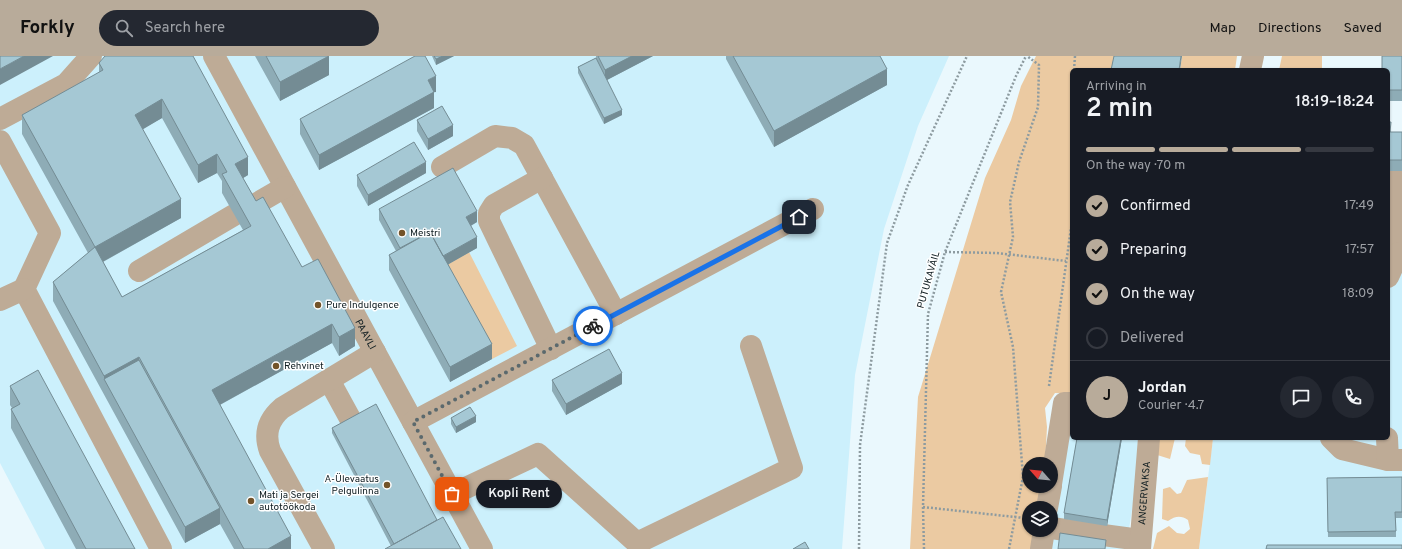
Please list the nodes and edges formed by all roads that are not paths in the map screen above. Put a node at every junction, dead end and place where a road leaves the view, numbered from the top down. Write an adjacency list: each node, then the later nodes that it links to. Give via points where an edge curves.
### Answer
1 (91, 56): 5 (street, via 66,84)
2 (214, 56): 10 (street, PAAVLI)
3 (1253, 56): 4 (street)
4 (1250, 68)
5 (0, 119)
6 (0, 141): 15 (street, via 50,234)
7 (442, 167): 8 (street, via 495,136 512,138 524,145)
8 (542, 178): 17 (street); 19 (street, via 494,205 489,213 489,221)
9 (1397, 180): 12 (street)
10 (285, 187): 13 (street); 20 (street, PAAVLI)
11 (813, 209): 17 (street)
12 (1401, 253): 14 (street)
13 (139, 271)
14 (1390, 273)
15 (24, 289): 16 (street); 34 (street)
16 (0, 300)
17 (616, 314): 19 (street)
18 (751, 346): 30 (street, via 792,468 638,543 538,454)
19 (551, 349): 23 (street)
20 (375, 352): 21 (street); 23 (street, PAAVLI)
21 (329, 380): 29 (street); 35 (street, via 276,413 266,435 270,451)
22 (1070, 403): 27 (street, via 1064,404)
23 (413, 422): 30 (street, PAAVLI)
24 (1149, 440): 33 (street, ANGERVAKSA)
25 (1333, 440): 28 (street, via 1342,449)
26 (1388, 440): 28 (street)
27 (1055, 457)
28 (1395, 460)
29 (374, 463)
30 (452, 494): 36 (street, PAAVLI)
31 (1058, 529): 33 (street)
32 (1043, 537): 37 (street)
33 (1140, 544)
34 (161, 549)
35 (324, 549)
36 (482, 549)
37 (1040, 549)

